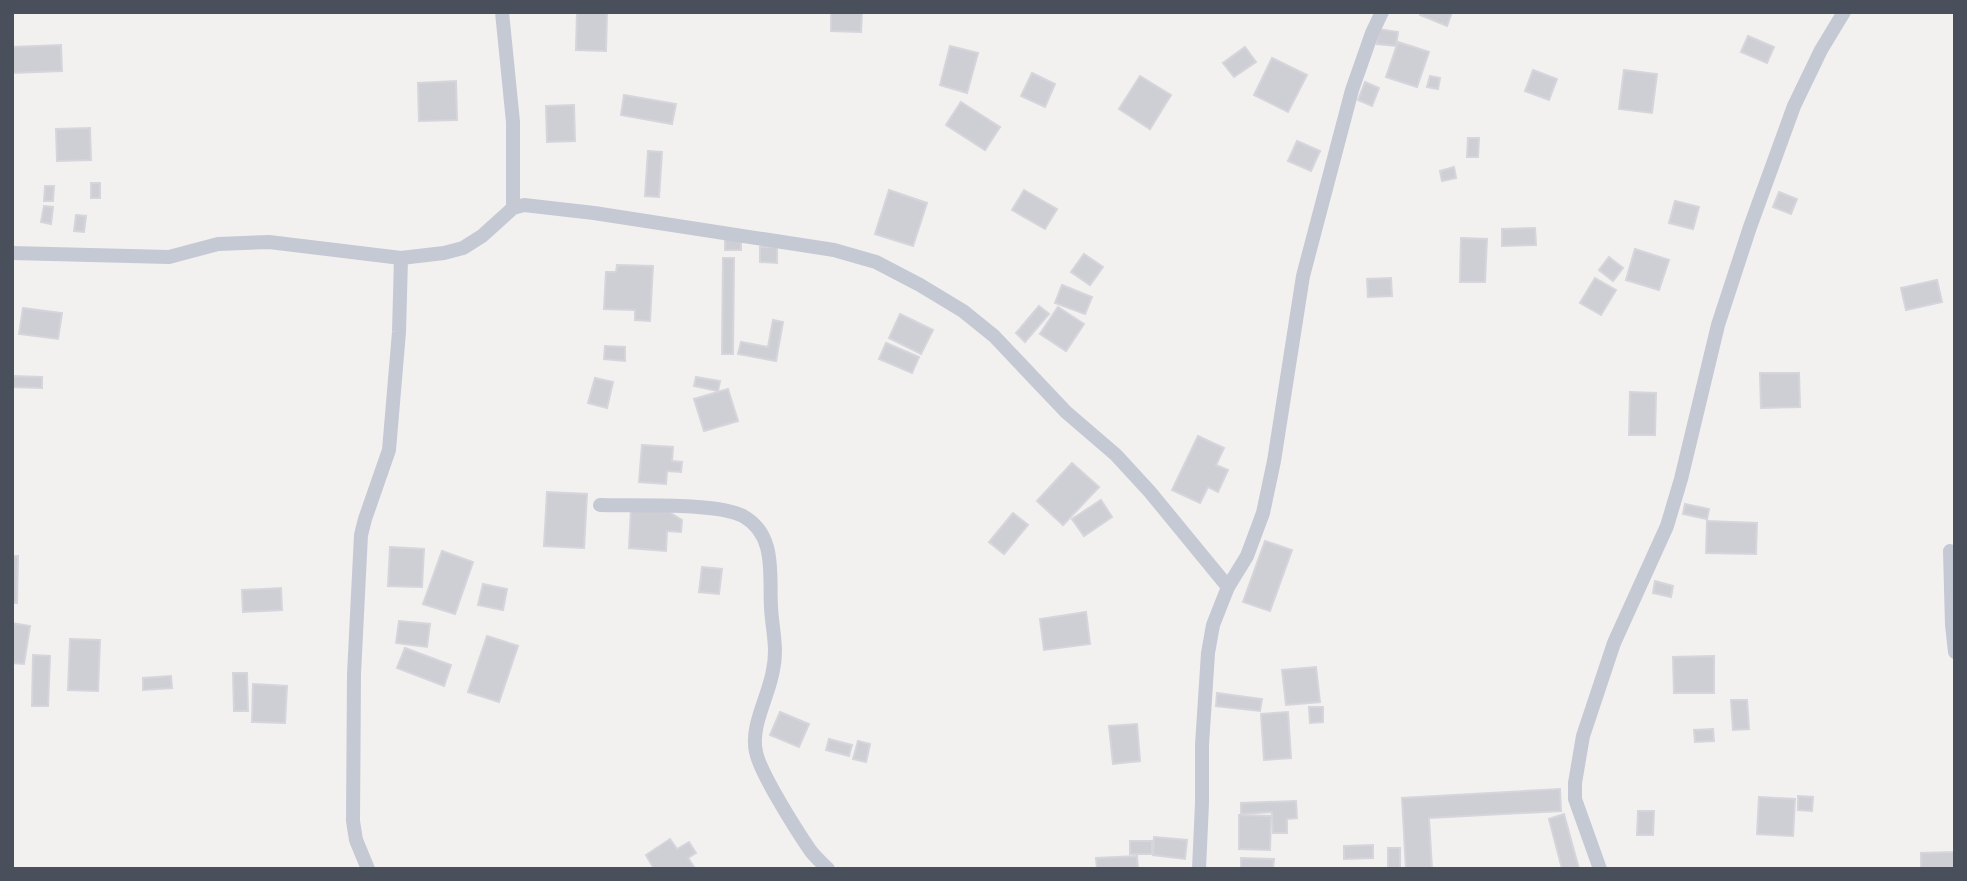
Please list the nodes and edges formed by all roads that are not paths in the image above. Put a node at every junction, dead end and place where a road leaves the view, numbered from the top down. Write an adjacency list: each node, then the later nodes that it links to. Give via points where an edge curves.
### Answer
1 (502, 12): 4 (street, via 513,122)
2 (1382, 12): 9 (street, via 1352,90 1303,276 1263,513 1247,556)
3 (1844, 12): 14 (street, via 1794,106 1750,227 1717,325 1667,526 1615,643 1583,736 1575,799)
4 (513, 208): 6 (street, via 463,247); 9 (street, via 524,205 594,213 834,250 876,262 963,311 994,336 1066,412 1116,455)
5 (12, 253): 6 (street, via 169,257 218,244 269,242)
6 (401, 258): 11 (street, via 389,450 361,535 353,821)
7 (600, 505): 12 (street, via 722,509 743,516 757,528 770,560 776,648 755,741 756,755 811,851)
8 (1951, 551): 10 (street)
9 (1228, 587): 13 (street, via 1208,653)
10 (1955, 652)
11 (368, 869)
12 (828, 869)
13 (1199, 869)
14 (1601, 869)

